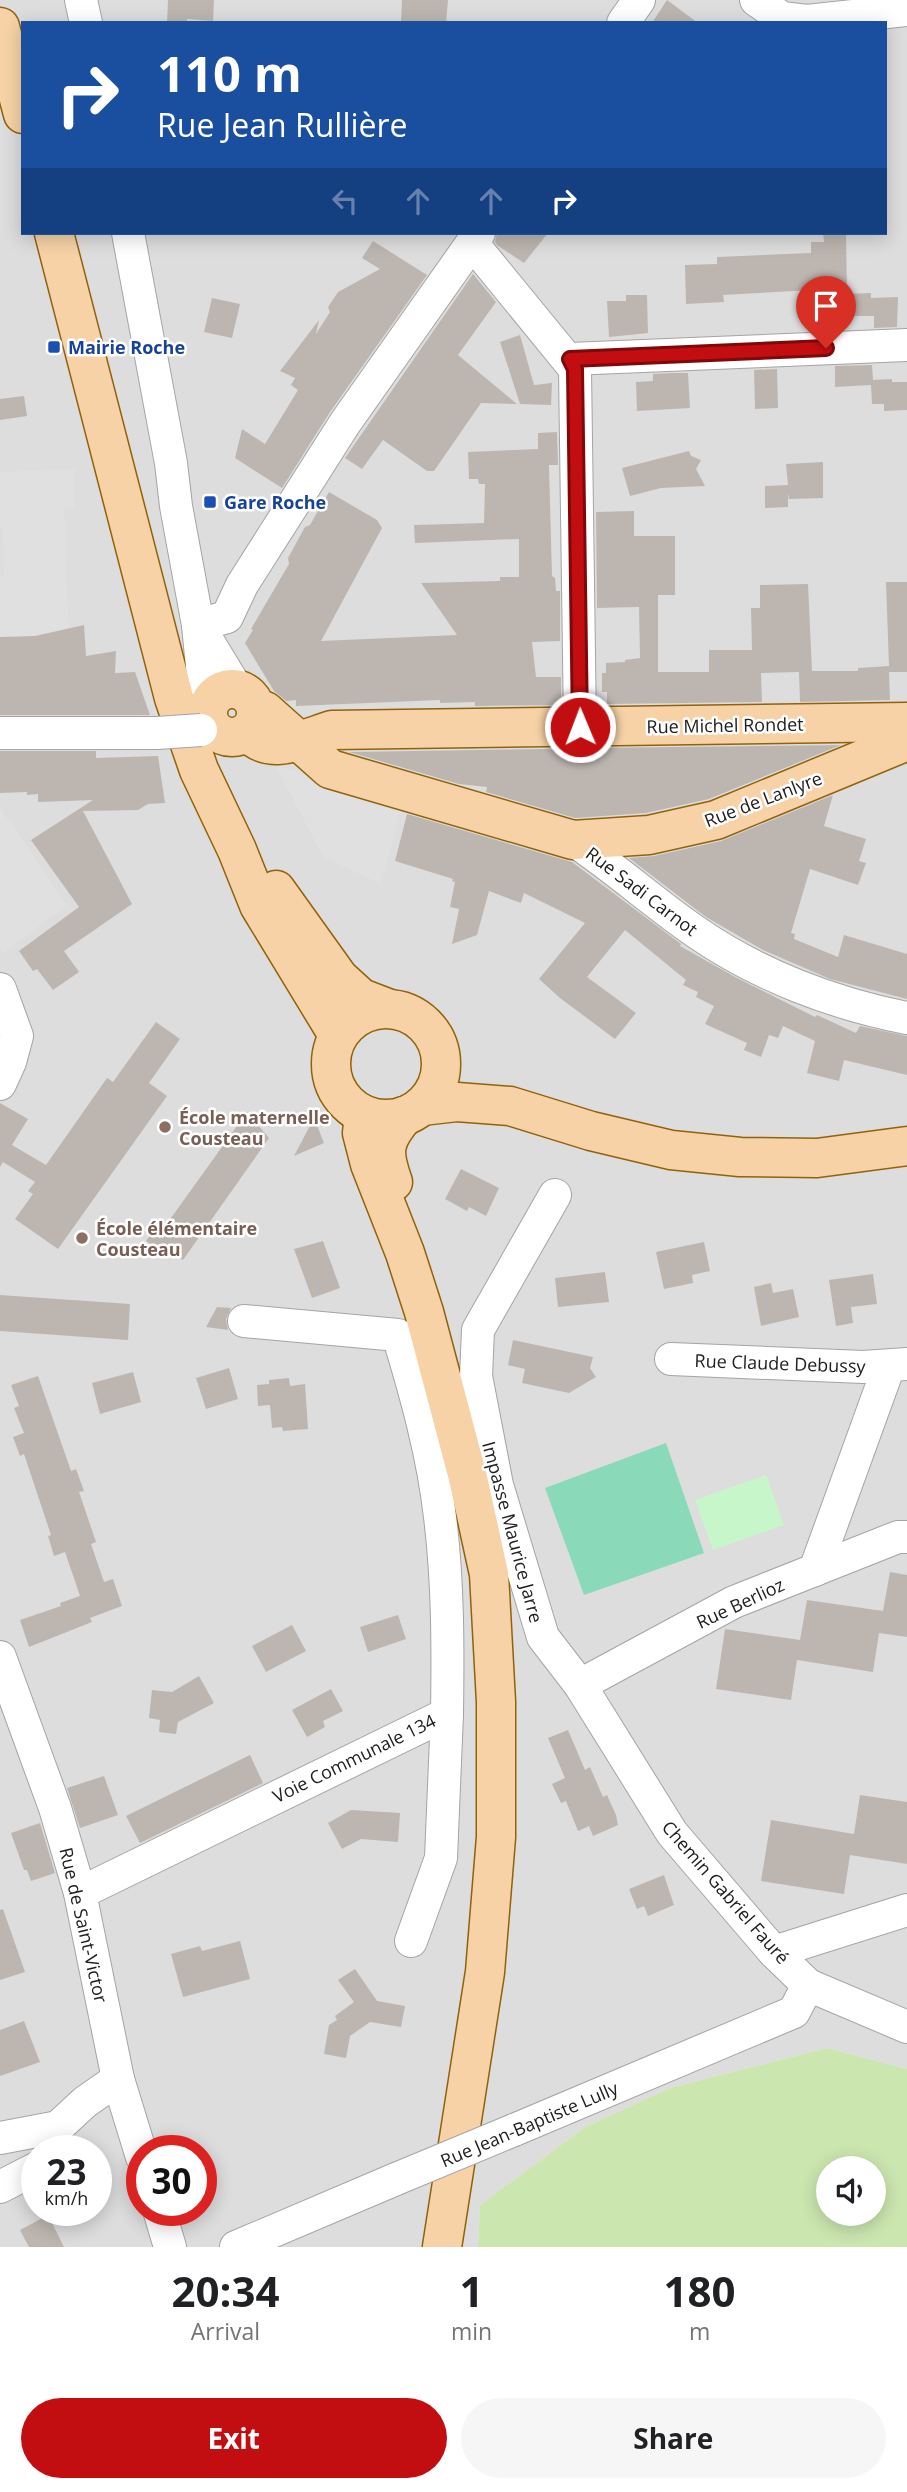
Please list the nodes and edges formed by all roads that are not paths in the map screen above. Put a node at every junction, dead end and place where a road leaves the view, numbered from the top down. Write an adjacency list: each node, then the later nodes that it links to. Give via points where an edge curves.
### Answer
1 (81, 0): 6 (street)
2 (100, 0): 7 (street)
3 (639, 0): 8 (street)
4 (756, 0): 5 (street, via 782,18 807,21)
5 (907, 10)
6 (86, 21)
7 (104, 21)
8 (624, 21)
9 (0, 27): 10 (main road)
10 (21, 106)
11 (55, 235): 26 (main road, via 174,698 199,770)
12 (128, 235): 17 (street, via 172,463)
13 (145, 235): 17 (street, via 186,457)
14 (475, 238): 16 (street); 18 (street, via 338,433 242,585 227,617)
15 (907, 345): 16 (street)
16 (570, 359): 21 (street, via 575,369)
17 (176, 506): 18 (street)
18 (198, 625): 19 (street)
19 (232, 714): 22 (street, bridge, via 157,733); 23 (main road, via 256,741 277,746)
20 (907, 722): 21 (main road, Rue Michel Rondet)
21 (580, 727): 23 (main road, Rue Michel Rondet)
22 (0, 733)
23 (316, 735): 25 (main road, Rue Sadi Carnot, via 330,769)
24 (907, 741): 25 (main road, Rue de Lanlyre, via 716,820 649,835)
25 (573, 840): 29 (street, Rue Sadi Carnot, via 697,933 774,976 870,1011)
26 (237, 850): 28 (main road, via 275,888 339,978 361,998); 30 (main road, via 259,905)
27 (0, 989): 32 (street, via 17,1036)
28 (387, 1008): 30 (main road, via 359,1015); 31 (main road, via 421,1021)
29 (907, 1018)
30 (338, 1035): 35 (main road, via 331,1053 331,1072 348,1105)
31 (439, 1052): 33 (main road, via 466,1079); 34 (main road, via 441,1066 432,1095)
32 (0, 1084)
33 (510, 1106): 34 (main road, via 457,1102); 36 (main road, via 671,1150 726,1156 817,1158)
34 (413, 1111): 35 (main road, via 391,1119); 41 (main road, via 388,1135 386,1162 434,1295 468,1428)
35 (364, 1115): 41 (main road, via 362,1133 370,1164 420,1300)
36 (907, 1146)
37 (555, 1195): 44 (street, Impasse Maurice Jarre, via 478,1330 476,1377 497,1485)
38 (244, 1321): 47 (street, Voie Communale 134, via 398,1335 420,1407 440,1514 448,1613)
39 (671, 1359): 40 (street, Rue Claude Debussy)
40 (898, 1365): 43 (street, Rue Claude Debussy)
41 (468, 1478): 64 (main road, via 489,1574 496,1702 496,1837 485,1972)
42 (907, 1536): 43 (street, Rue Berlioz)
43 (815, 1570): 46 (street, Rue Berlioz, via 734,1602)
44 (543, 1637): 46 (street, Chemin Gabriel Fauré)
45 (0, 1657): 48 (street, Rue de Saint-Victor, via 55,1808)
46 (580, 1685): 51 (street, Chemin Gabriel Fauré, via 672,1833)
47 (447, 1714): 48 (street, Voie Communale 134); 50 (street, via 441,1858)
48 (80, 1893): 54 (street, Rue de Saint-Victor)
49 (907, 1910): 51 (street)
50 (411, 1941)
51 (774, 1952): 52 (street, Chemin Gabriel Fauré)
52 (808, 1985): 53 (street, Chemin Gabriel Fauré); 63 (street, Rue Jean-Baptiste Lully, bridge, via 794,2012)
53 (907, 2027)
54 (118, 2078): 55 (street, via 85,2102); 56 (street, Rue de Saint-Victor)
55 (57, 2135)
56 (135, 2135)
57 (0, 2138): 58 (street)
58 (21, 2138)
59 (21, 2176): 60 (street)
60 (0, 2187)
61 (164, 2226): 62 (street)
62 (170, 2247)
63 (236, 2247)
64 (442, 2247)

